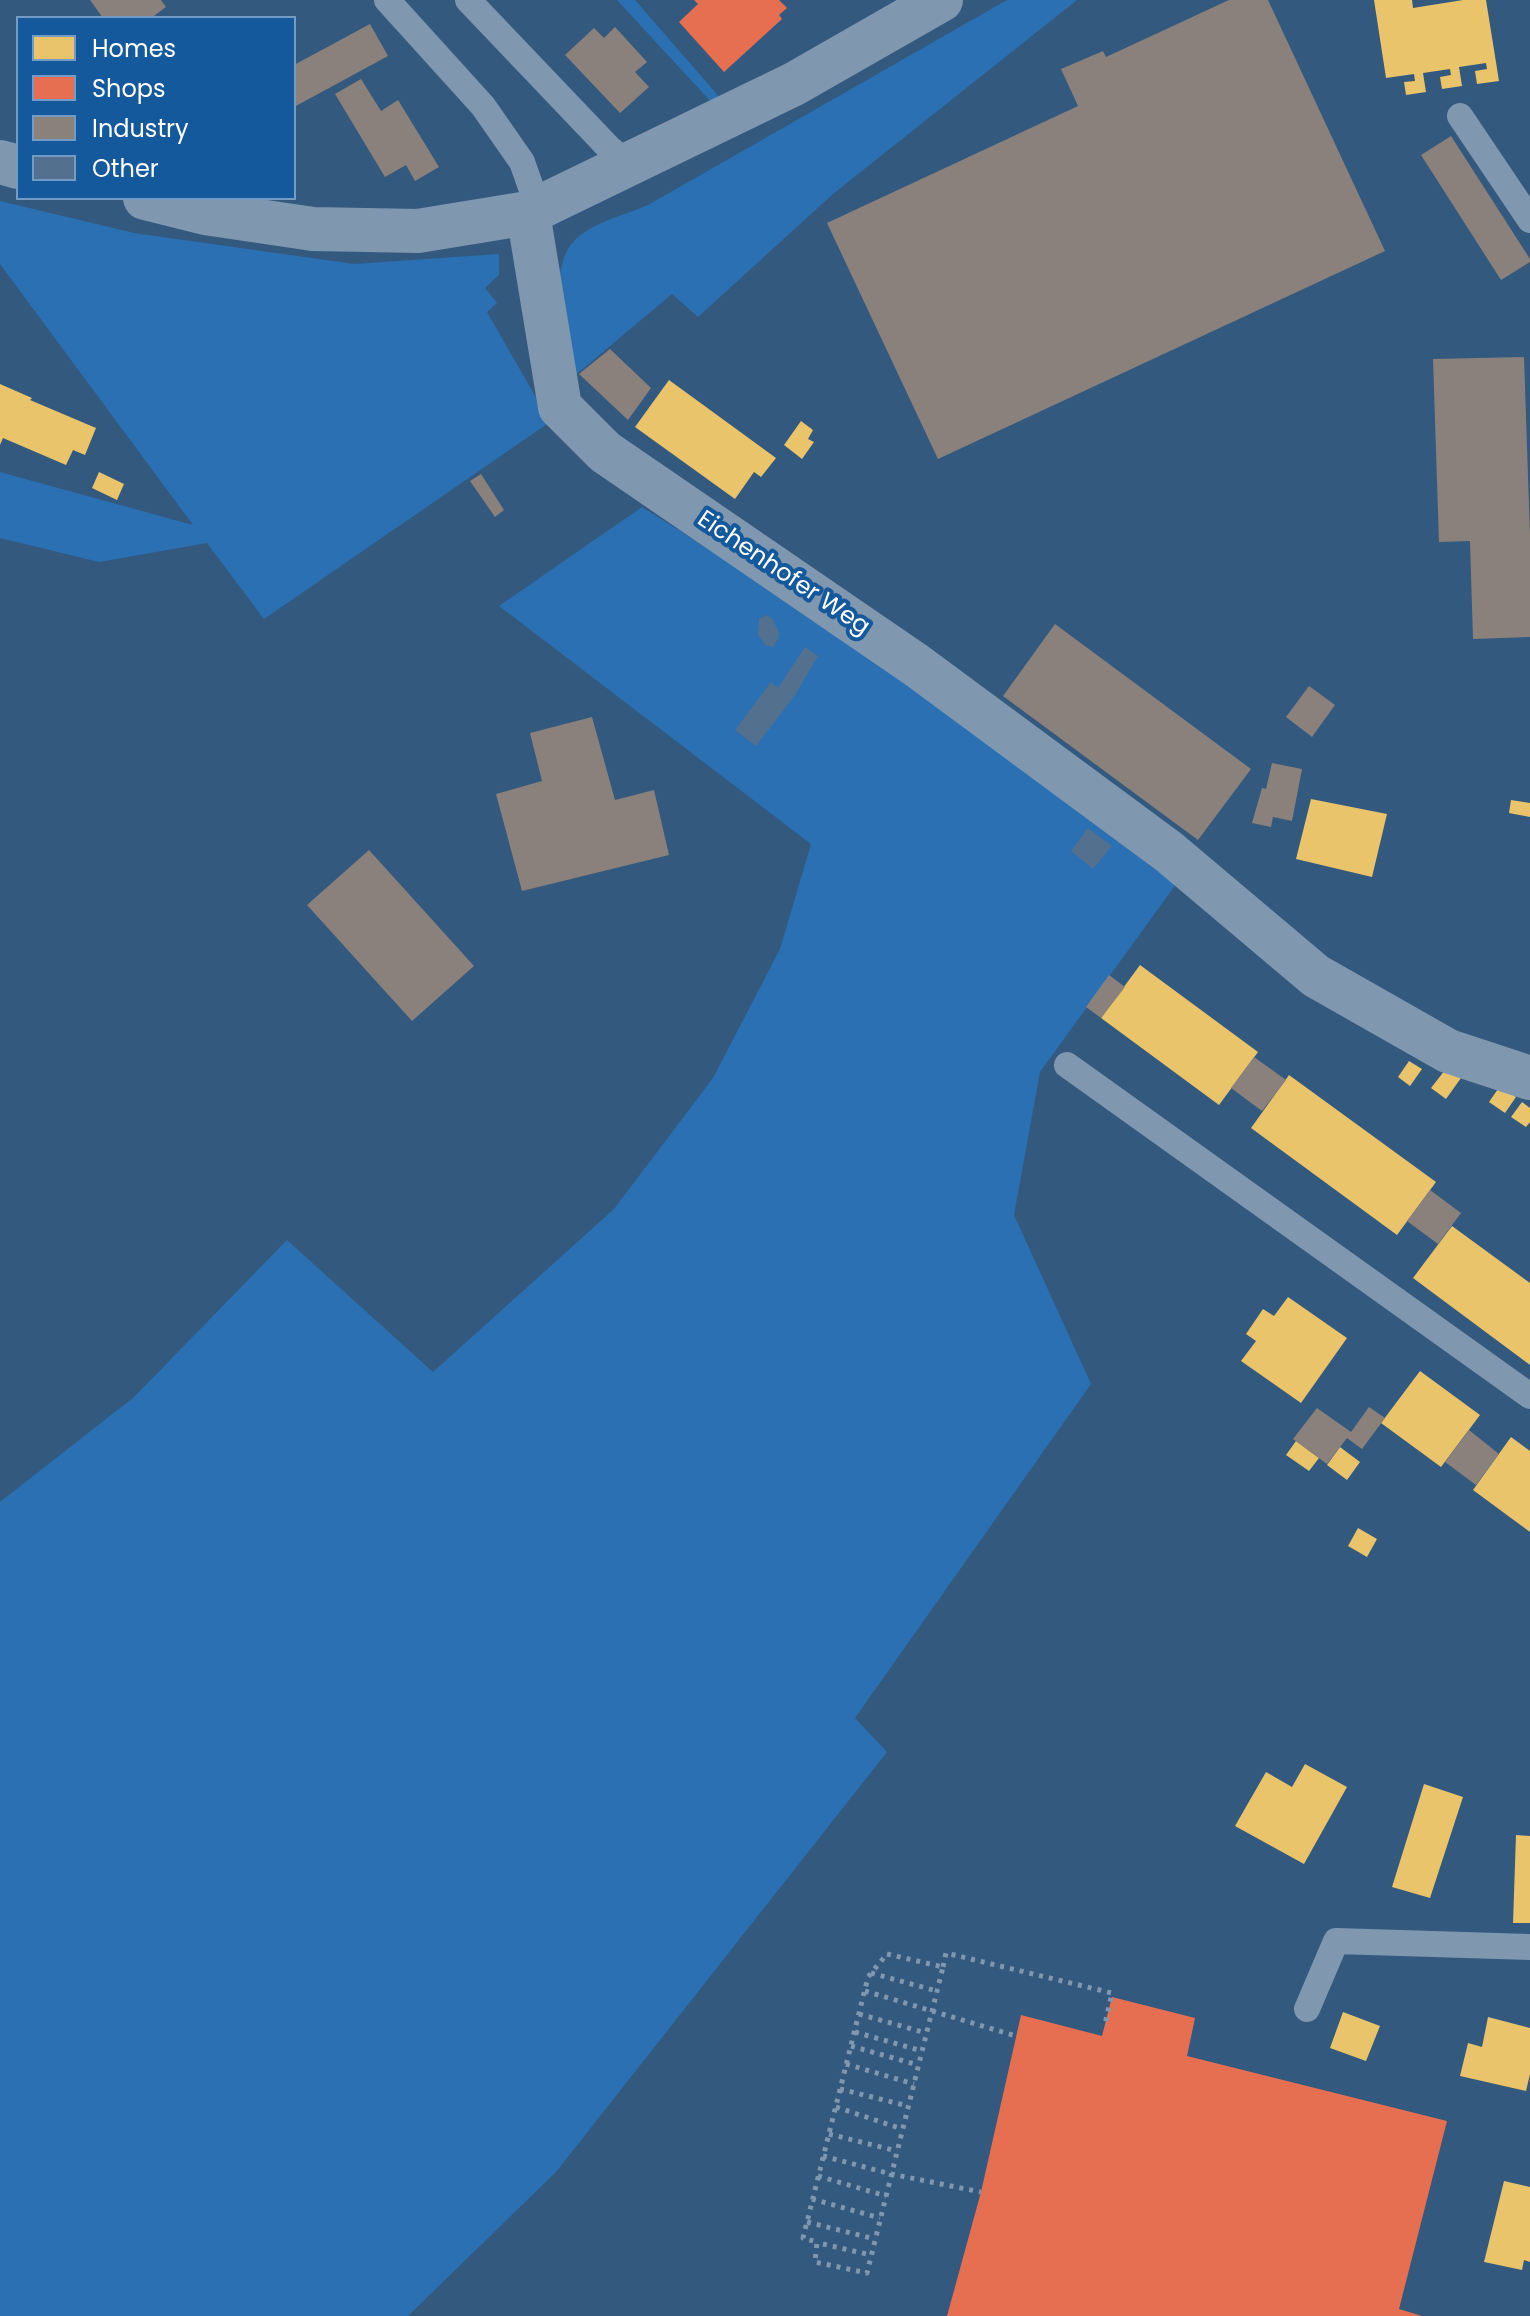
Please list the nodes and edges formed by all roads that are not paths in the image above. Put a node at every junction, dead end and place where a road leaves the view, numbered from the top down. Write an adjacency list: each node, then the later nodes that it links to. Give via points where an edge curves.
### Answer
1 (387, 0): 7 (lane, via 483,106 522,162)
2 (468, 0): 5 (lane)
3 (941, 0): 5 (street, via 794,84)
4 (1460, 116): 8 (lane)
5 (629, 165): 7 (street)
6 (153, 200): 7 (street, via 313,229 418,231)
7 (533, 211): 10 (street, Eichenhofer Weg, via 560,407 605,452 916,665 1169,852 1316,976 1448,1051)
8 (1530, 220)
9 (1067, 1065): 11 (lane)
10 (1530, 1078)
11 (1530, 1396)
12 (1530, 1947): 13 (lane, via 1336,1941)
13 (1307, 2009)

